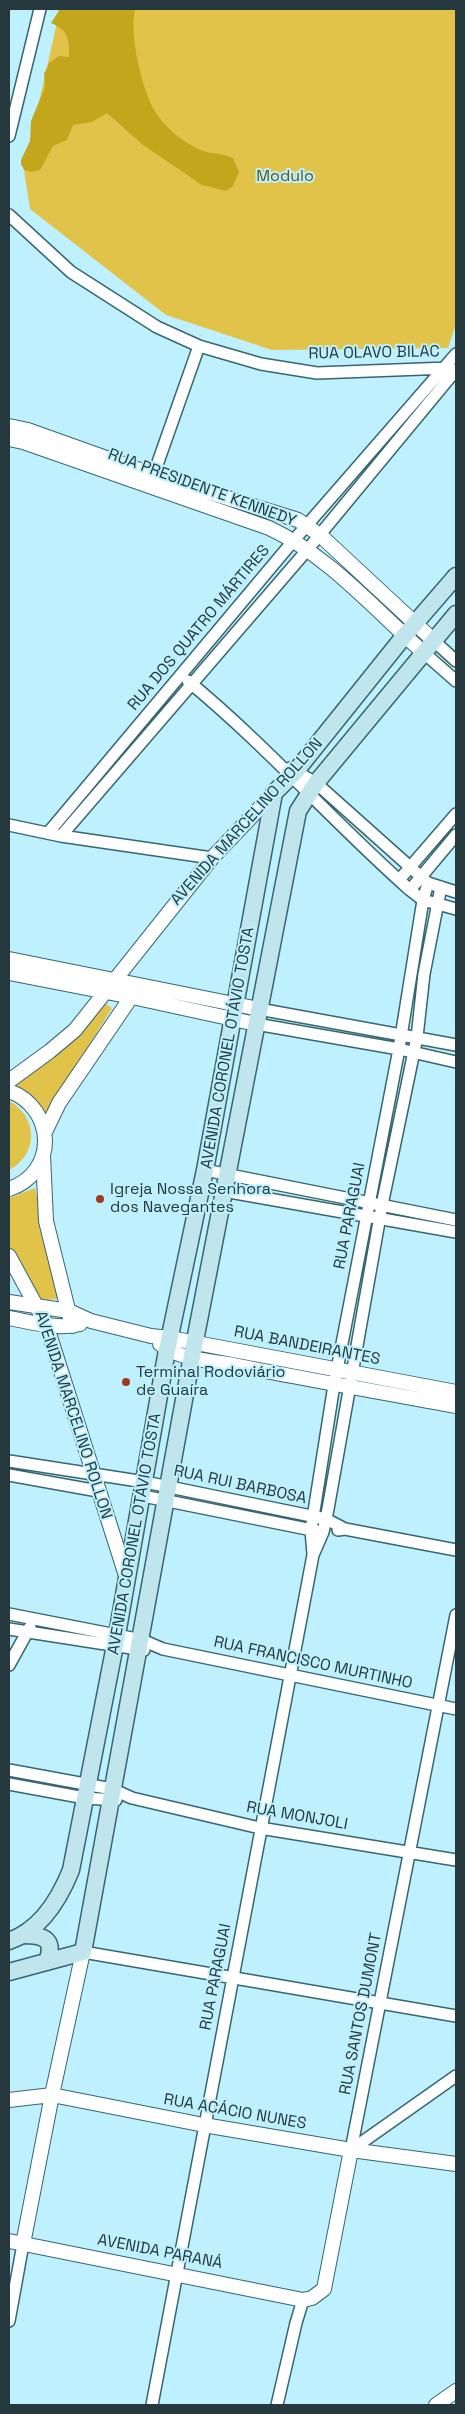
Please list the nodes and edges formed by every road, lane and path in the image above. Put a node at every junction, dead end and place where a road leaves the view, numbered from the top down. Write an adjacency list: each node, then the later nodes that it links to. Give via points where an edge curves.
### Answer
1 (40, 9): 2 (street)
2 (9, 136)
3 (9, 215): 4 (street, RUA OLAVO BILAC, via 71,272 156,327)
4 (198, 346): 6 (street, RUA OLAVO BILAC, via 261,364 317,373); 12 (street)
5 (456, 354): 6 (street, RUA DOS QUATRO MÁRTIRES)
6 (444, 367): 7 (street, RUA OLAVO BILAC); 10 (street, RUA DOS QUATRO MÁRTIRES)
7 (456, 370): 11 (street, RUA DOS QUATRO MÁRTIRES)
8 (9, 426): 12 (street, RUA PRESIDENTE KENNEDY, via 28,430)
9 (9, 439): 12 (street, RUA PRESIDENTE KENNEDY)
10 (360, 464): 11 (street); 13 (street, RUA DOS QUATRO MÁRTIRES)
11 (371, 473): 14 (street, RUA DOS QUATRO MÁRTIRES)
12 (152, 481): 13 (street, RUA PRESIDENTE KENNEDY); 15 (street, RUA PRESIDENTE KENNEDY)
13 (307, 525): 14 (street, RUA PRESIDENTE KENNEDY); 15 (street, RUA DOS QUATRO MÁRTIRES)
14 (320, 535): 16 (street, RUA DOS QUATRO MÁRTIRES); 19 (street, RUA PRESIDENTE KENNEDY)
15 (294, 540): 16 (street, RUA PRESIDENTE KENNEDY); 22 (street, RUA DOS QUATRO MÁRTIRES)
16 (308, 549): 19 (street, RUA PRESIDENTE KENNEDY); 24 (street, RUA DOS QUATRO MÁRTIRES)
17 (456, 576): 19 (main road, AVENIDA MARCELINO ROLLON)
18 (456, 614): 20 (main road, AVENIDA MARCELINO ROLLON)
19 (410, 630): 20 (street, RUA PRESIDENTE KENNEDY); 25 (main road, AVENIDA MARCELINO ROLLON)
20 (428, 646): 21 (street, RUA PRESIDENTE KENNEDY); 23 (street, RUA PRESIDENTE KENNEDY); 26 (main road, AVENIDA MARCELINO ROLLON)
21 (456, 661)
22 (181, 675): 24 (street); 32 (street, RUA DOS QUATRO MÁRTIRES)
23 (456, 681)
24 (193, 685): 25 (street); 34 (street, RUA DOS QUATRO MÁRTIRES)
25 (294, 773): 26 (street); 27 (main road, AVENIDA MARCELINO ROLLON)
26 (312, 788): 28 (main road, AVENIDA MARCELINO ROLLON); 31 (street); 35 (street)
27 (274, 793): 36 (street, AVENIDA MARCELINO ROLLON); 38 (main road, AVENIDA CORONEL OTÁVIO TOSTA)
28 (298, 810): 39 (main road, AVENIDA CORONEL OTÁVIO TOSTA)
29 (456, 814): 37 (street)
30 (9, 824): 32 (street)
31 (368, 828): 35 (street); 37 (street)
32 (48, 833): 34 (street)
33 (456, 835): 41 (street)
34 (61, 836): 36 (street)
35 (356, 840): 40 (street)
36 (212, 858): 51 (street, AVENIDA MARCELINO ROLLON)
37 (411, 866): 40 (street); 41 (street)
38 (260, 870): 39 (main road); 55 (main road, AVENIDA CORONEL OTÁVIO TOSTA)
39 (286, 873): 56 (main road, AVENIDA CORONEL OTÁVIO TOSTA)
40 (399, 880): 43 (street)
41 (425, 880): 42 (street); 43 (street); 45 (street, RUA PARAGUAI)
42 (440, 887): 44 (street); 46 (street, RUA PARAGUAI)
43 (410, 890): 45 (street)
44 (456, 892)
45 (423, 900): 46 (street); 49 (street, RUA PARAGUAI)
46 (436, 906): 47 (street); 50 (street, RUA PARAGUAI)
47 (456, 909)
48 (12, 967): 51 (street); 53 (street)
49 (411, 973): 50 (street); 57 (street, RUA PARAGUAI)
50 (424, 974): 58 (street, RUA PARAGUAI)
51 (114, 979): 52 (street); 53 (street, AVENIDA MARCELINO ROLLON)
52 (140, 984): 54 (street); 55 (street)
53 (104, 992): 54 (street); 63 (street, AVENIDA MARCELINO ROLLON, via 74,1030)
54 (132, 997): 55 (street); 67 (street, via 59,1104)
55 (234, 1012): 56 (street); 65 (main road, AVENIDA CORONEL OTÁVIO TOSTA)
56 (258, 1016): 57 (street); 60 (street); 66 (main road, AVENIDA CORONEL OTÁVIO TOSTA)
57 (401, 1036): 58 (street); 60 (street, RUA PARAGUAI)
58 (417, 1037): 59 (street); 61 (street, RUA PARAGUAI)
59 (456, 1045)
60 (399, 1049): 61 (street); 73 (street, RUA PARAGUAI)
61 (413, 1052): 62 (street); 74 (street, RUA PARAGUAI)
62 (456, 1062)
63 (9, 1080)
64 (9, 1091): 67 (street, via 27,1100 39,1115)
65 (218, 1101): 66 (main road); 69 (main road, AVENIDA CORONEL OTÁVIO TOSTA)
66 (241, 1103): 70 (main road, AVENIDA CORONEL OTÁVIO TOSTA)
67 (45, 1132): 68 (street, AVENIDA MARCELINO ROLLON)
68 (43, 1155): 72 (street, via 34,1173 18,1186); 86 (street, AVENIDA MARCELINO ROLLON, via 46,1221)
69 (205, 1170): 70 (street); 71 (main road, AVENIDA CORONEL OTÁVIO TOSTA)
70 (227, 1183): 71 (street); 73 (street); 75 (street); 81 (main road, AVENIDA CORONEL OTÁVIO TOSTA)
71 (201, 1187): 80 (main road, AVENIDA CORONEL OTÁVIO TOSTA)
72 (9, 1188)
73 (369, 1202): 74 (street); 75 (street, RUA PARAGUAI)
74 (382, 1206): 76 (street, RUA PARAGUAI); 77 (street)
75 (366, 1214): 76 (street); 82 (street, RUA PARAGUAI)
76 (380, 1217): 78 (street); 83 (street, RUA PARAGUAI)
77 (456, 1220)
78 (456, 1232)
79 (9, 1256): 85 (street, AVENIDA MARCELINO ROLLON)
80 (182, 1279): 81 (main road); 91 (main road, AVENIDA CORONEL OTÁVIO TOSTA)
81 (206, 1285): 92 (main road, AVENIDA CORONEL OTÁVIO TOSTA)
82 (352, 1292): 83 (street); 94 (street, RUA PARAGUAI)
83 (367, 1294): 95 (street, RUA PARAGUAI)
84 (9, 1302): 85 (street, RUA BANDEIRANTES)
85 (38, 1306): 86 (street, RUA BANDEIRANTES); 89 (street, AVENIDA MARCELINO ROLLON)
86 (69, 1311): 88 (street, RUA BANDEIRANTES); 90 (street, AVENIDA MARCELINO ROLLON)
87 (9, 1318): 89 (street, RUA BANDEIRANTES)
88 (91, 1321): 90 (street, RUA BANDEIRANTES); 91 (street, RUA BANDEIRANTES, via 151,1336)
89 (46, 1324): 90 (street, RUA BANDEIRANTES); 105 (street, AVENIDA MARCELINO ROLLON)
90 (72, 1326)
91 (169, 1344): 92 (street, RUA BANDEIRANTES); 106 (main road, AVENIDA CORONEL OTÁVIO TOSTA)
92 (193, 1349): 93 (street, RUA BANDEIRANTES); 108 (main road, AVENIDA CORONEL OTÁVIO TOSTA)
93 (269, 1364): 94 (street, RUA BANDEIRANTES); 96 (street, RUA BANDEIRANTES)
94 (337, 1370): 95 (street, RUA BANDEIRANTES); 96 (street, RUA PARAGUAI)
95 (352, 1373): 97 (street, RUA PARAGUAI); 98 (street, RUA BANDEIRANTES)
96 (334, 1385): 97 (street, RUA BANDEIRANTES); 101 (street, RUA PARAGUAI)
97 (350, 1388): 98 (street, RUA BANDEIRANTES); 102 (street, RUA PARAGUAI)
98 (415, 1392): 99 (street, RUA BANDEIRANTES); 100 (street, RUA BANDEIRANTES)
99 (456, 1392)
100 (456, 1406)
101 (323, 1454): 102 (street); 111 (street, RUA PARAGUAI)
102 (338, 1456): 112 (street, RUA PARAGUAI)
103 (12, 1461): 104 (street); 105 (street, RUA RUI BARBOSA)
104 (10, 1475): 107 (street)
105 (92, 1475): 106 (street, RUA RUI BARBOSA); 107 (street, AVENIDA MARCELINO ROLLON)
106 (144, 1489): 108 (street, RUA RUI BARBOSA); 118 (main road, AVENIDA CORONEL OTÁVIO TOSTA)
107 (98, 1491): 118 (street, AVENIDA MARCELINO ROLLON)
108 (167, 1494): 109 (street, RUA RUI BARBOSA); 110 (street, RUA RUI BARBOSA); 125 (main road, AVENIDA CORONEL OTÁVIO TOSTA)
109 (244, 1503): 110 (street); 111 (street, RUA RUI BARBOSA)
110 (240, 1516): 114 (street, RUA RUI BARBOSA)
111 (312, 1516): 112 (street, RUA RUI BARBOSA); 114 (street, RUA PARAGUAI)
112 (326, 1519): 113 (street, RUA RUI BARBOSA); 115 (street, RUA PARAGUAI)
113 (344, 1529): 115 (street, RUA RUI BARBOSA); 116 (street, RUA RUI BARBOSA)
114 (310, 1530): 115 (street, RUA RUI BARBOSA); 117 (street, RUA PARAGUAI)
115 (323, 1532): 117 (street, RUA PARAGUAI)
116 (456, 1550)
117 (313, 1556): 127 (street, RUA PARAGUAI)
118 (127, 1580): 124 (main road, AVENIDA CORONEL OTÁVIO TOSTA)
119 (9, 1614): 121 (street, RUA FRANCISCO MURTINHO)
120 (456, 1615): 128 (street, RUA SANTOS DUMONT)
121 (35, 1619): 123 (street); 124 (street, RUA FRANCISCO MURTINHO)
122 (9, 1629): 123 (street, RUA FRANCISCO MURTINHO)
123 (27, 1632): 124 (street, RUA FRANCISCO MURTINHO); 126 (street)
124 (116, 1641): 125 (street, RUA FRANCISCO MURTINHO); 132 (main road, AVENIDA CORONEL OTÁVIO TOSTA)
125 (141, 1645): 127 (street, RUA FRANCISCO MURTINHO); 133 (main road, AVENIDA CORONEL OTÁVIO TOSTA)
126 (9, 1665)
127 (290, 1674): 128 (street, RUA FRANCISCO MURTINHO); 134 (street, RUA PARAGUAI)
128 (440, 1706): 129 (street, RUA FRANCISCO MURTINHO); 135 (street, RUA SANTOS DUMONT)
129 (456, 1709)
130 (9, 1770): 132 (street, RUA MONJOLI)
131 (9, 1784): 132 (street, RUA MONJOLI)
132 (86, 1792): 133 (street, RUA MONJOLI); 137 (main road, AVENIDA CORONEL OTÁVIO TOSTA, via 71,1870 64,1888 40,1922)
133 (111, 1795): 134 (street, RUA MONJOLI); 138 (main road, AVENIDA CORONEL OTÁVIO TOSTA)
134 (260, 1828): 135 (street, RUA MONJOLI); 141 (street, RUA PARAGUAI)
135 (412, 1851): 136 (street, RUA MONJOLI); 142 (street, RUA SANTOS DUMONT)
136 (456, 1860)
137 (16, 1938): 139 (main road, via 38,1935 45,1938 51,1952)
138 (84, 1952): 139 (main road); 141 (street); 145 (street)
139 (47, 1962): 140 (main road)
140 (9, 1972)
141 (233, 1976): 142 (street); 147 (street, RUA PARAGUAI)
142 (381, 2004): 143 (street); 148 (street, RUA SANTOS DUMONT)
143 (456, 2016)
144 (456, 2076): 148 (street)
145 (52, 2095): 146 (street, RUA ACÁCIO NUNES); 147 (street, RUA ACÁCIO NUNES); 151 (street)
146 (9, 2100)
147 (204, 2125): 148 (street, RUA ACÁCIO NUNES); 152 (street, RUA PARAGUAI)
148 (351, 2150): 149 (street, RUA ACÁCIO NUNES); 153 (street, RUA SANTOS DUMONT, via 324,2289)
149 (456, 2164)
150 (9, 2241): 151 (street, AVENIDA PARANÁ)
151 (23, 2244): 152 (street, AVENIDA PARANÁ); 154 (street)
152 (178, 2273): 153 (street, AVENIDA PARANÁ); 156 (street, RUA PARAGUAI)
153 (303, 2300): 157 (street)
154 (9, 2321)
155 (456, 2391): 158 (street)
156 (152, 2405)
157 (277, 2405)
158 (436, 2405)

